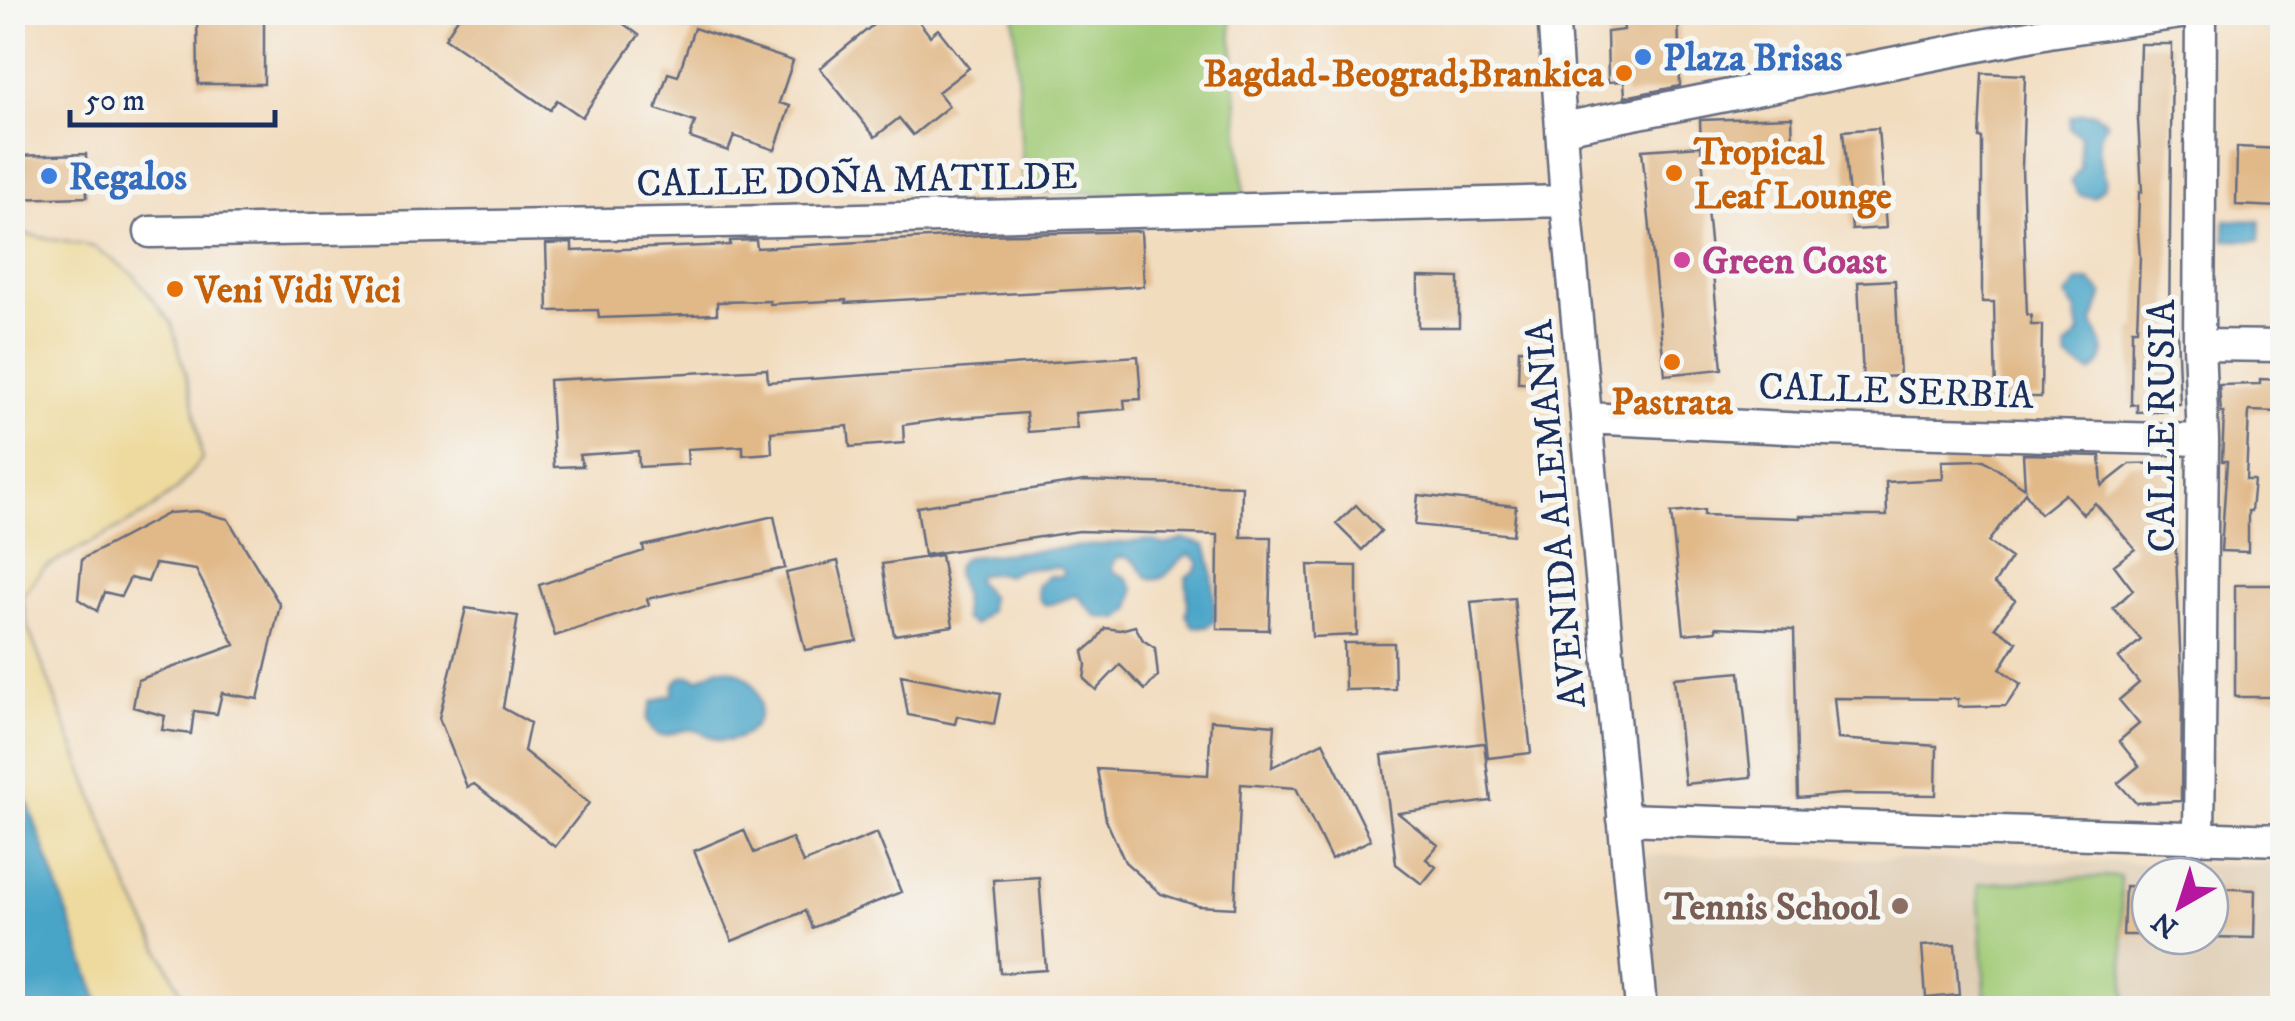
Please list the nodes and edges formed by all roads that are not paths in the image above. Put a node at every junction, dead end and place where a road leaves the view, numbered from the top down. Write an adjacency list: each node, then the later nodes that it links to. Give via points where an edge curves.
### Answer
1 (1552, 12): 4 (street, AVENIDA ALEMANIA)
2 (2188, 12): 4 (street, via 2050,32)
3 (2201, 12): 7 (street, CALLE RUSIA)
4 (1563, 128): 5 (street, AVENIDA ALEMANIA)
5 (1566, 201): 6 (street, CALLE DOÑA MATILDE); 9 (street, AVENIDA ALEMANIA)
6 (150, 232)
7 (2199, 344): 8 (street); 10 (street, CALLE RUSIA)
8 (2282, 346)
9 (1586, 418): 10 (street, CALLE SERBIA); 11 (street, AVENIDA ALEMANIA)
10 (2203, 440): 12 (street, CALLE RUSIA)
11 (1623, 819): 12 (street); 14 (street, AVENIDA ALEMANIA)
12 (2199, 838): 13 (street)
13 (2282, 840)
14 (1641, 1008)

